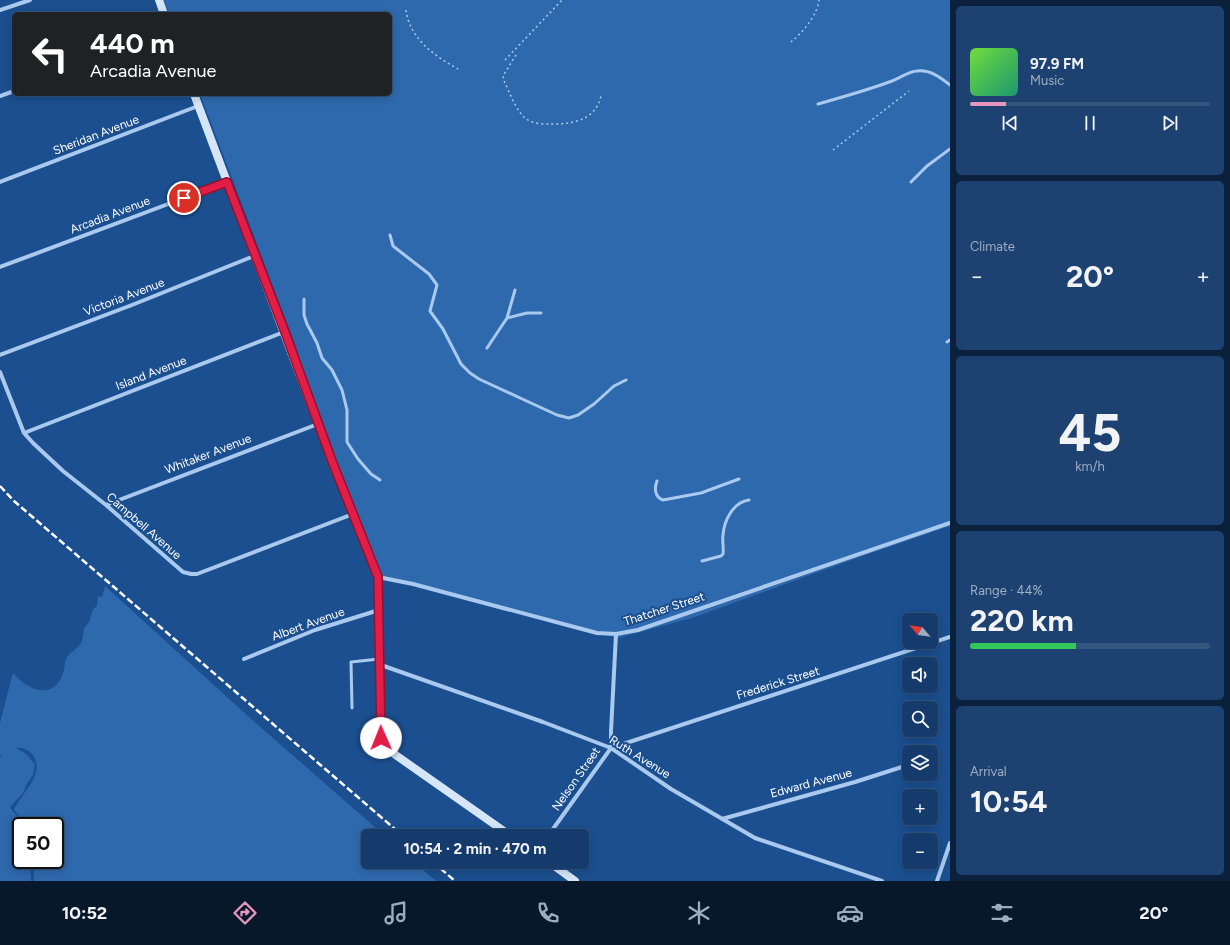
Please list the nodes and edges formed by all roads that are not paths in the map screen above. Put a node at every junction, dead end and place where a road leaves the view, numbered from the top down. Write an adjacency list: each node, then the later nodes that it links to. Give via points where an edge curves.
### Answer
1 (30, 0): 3 (street)
2 (159, 0): 4 (main road)
3 (0, 10)
4 (163, 12)
5 (950, 85): 9 (lane, via 933,73 916,70 893,81)
6 (12, 91): 7 (street)
7 (0, 96)
8 (195, 96): 10 (main road)
9 (818, 104)
10 (198, 106): 12 (street, Sheridan Avenue); 13 (main road)
11 (950, 149): 14 (lane)
12 (0, 182)
13 (227, 182): 16 (main road); 17 (street, Arcadia Avenue)
14 (911, 182)
15 (390, 235): 26 (lane, via 393,246 429,274 437,285 430,311 443,329 461,364 479,379 557,415 569,418 584,411 614,386)
16 (254, 256): 22 (main road); 24 (street, Victoria Avenue)
17 (0, 267)
18 (515, 290): 21 (lane)
19 (304, 299): 29 (lane, via 307,324 322,358 332,370 342,390 348,415 347,442 358,459)
20 (542, 313): 21 (lane, via 527,313)
21 (507, 318): 23 (lane)
22 (285, 332): 27 (main road); 28 (street, Island Avenue)
23 (487, 348)
24 (0, 355)
25 (0, 372): 28 (street, Campbell Avenue)
26 (626, 380)
27 (318, 424): 33 (street, Whitaker Avenue); 34 (main road)
28 (24, 433): 33 (street, Campbell Avenue, via 63,471)
29 (380, 480)
30 (739, 480): 31 (lane, via 701,493 663,500 655,492)
31 (657, 481)
32 (749, 500): 36 (lane, via 740,503 726,521 723,554)
33 (106, 505): 34 (street, Campbell Avenue, via 173,565 191,574 197,574)
34 (353, 514): 37 (main road)
35 (950, 523): 39 (street, Thatcher Street, via 638,630)
36 (702, 561)
37 (378, 577): 38 (main road); 39 (street, Thatcher Street, via 597,633)
38 (379, 610): 41 (street, Albert Avenue, via 315,630); 42 (main road)
39 (616, 634): 44 (street, Nelson Street)
40 (950, 637): 44 (street, Frederick Street)
41 (244, 659)
42 (381, 662): 43 (lane, via 351,662); 44 (street, Ruth Avenue); 47 (main road, via 380,732 384,744 397,756)
43 (352, 708)
44 (611, 748): 46 (street, Ruth Avenue); 48 (street, Nelson Street)
45 (902, 767): 46 (street, Edward Avenue)
46 (722, 818): 51 (street, Ruth Avenue, via 755,838)
47 (501, 829)
48 (553, 829)
49 (950, 843): 55 (street)
50 (559, 869): 52 (main road)
51 (866, 875): 53 (street); 54 (street, Ruth Avenue)
52 (576, 881)
53 (864, 881)
54 (882, 881)
55 (937, 881)

